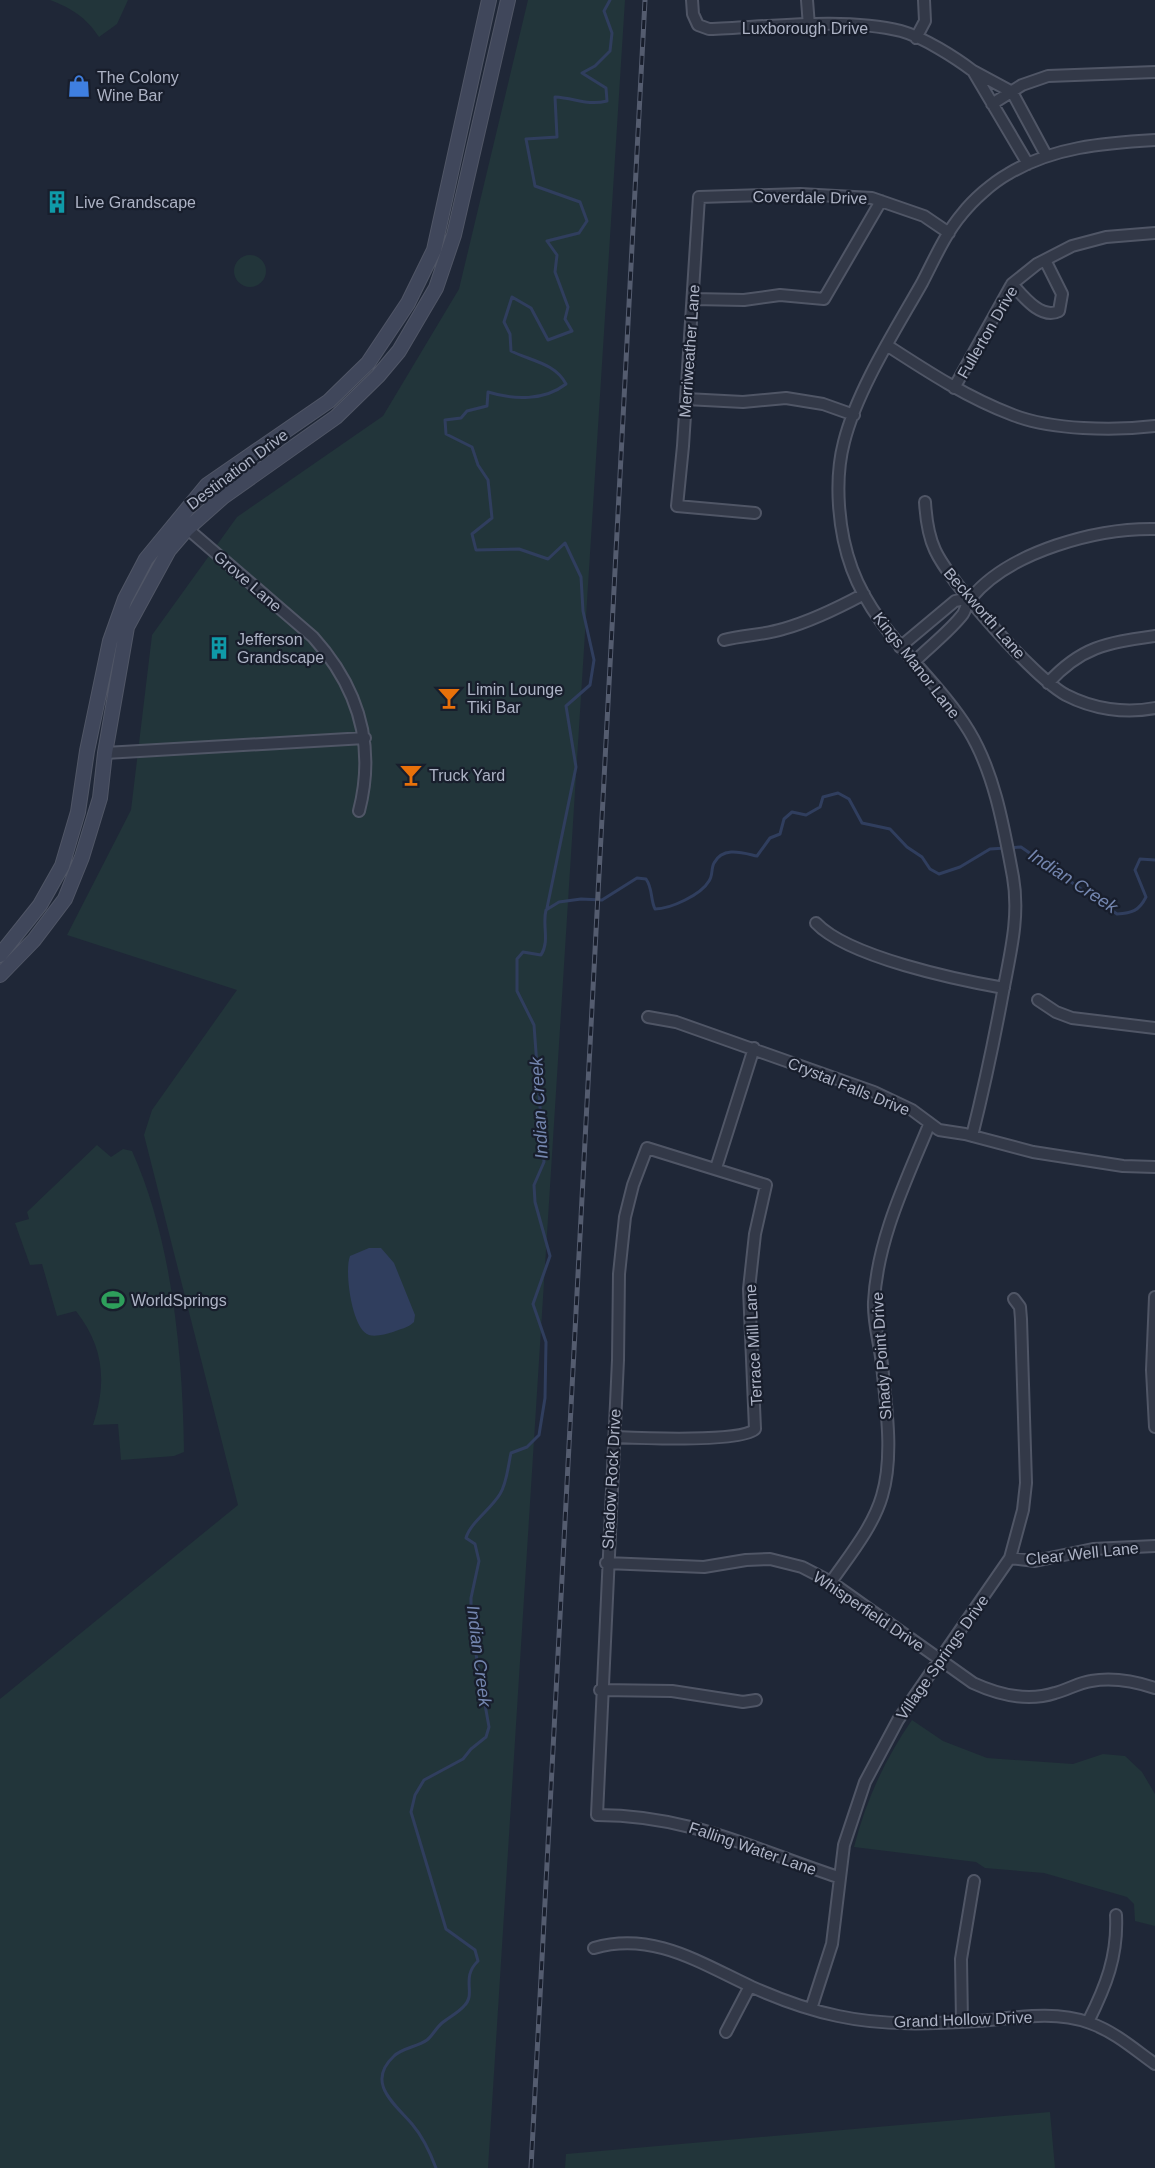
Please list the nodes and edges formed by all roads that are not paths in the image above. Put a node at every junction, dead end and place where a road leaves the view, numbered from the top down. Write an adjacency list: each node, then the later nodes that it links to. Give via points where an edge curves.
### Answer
1 (489, 0): 23 (street, Destination Drive, via 434,250 408,303)
2 (508, 0): 24 (street, Destination Drive, via 453,235 436,288 399,351)
3 (692, 0): 6 (street, Luxborough Drive, via 698,25 709,29)
4 (807, 0): 6 (street)
5 (924, 0): 7 (street, via 925,21)
6 (809, 26): 7 (street, Luxborough Drive, via 856,24)
7 (916, 38): 8 (street, Luxborough Drive)
8 (973, 71): 10 (street, Luxborough Drive); 11 (street, Luxborough Drive)
9 (1155, 72): 10 (street, via 1048,76)
10 (1012, 92): 11 (street); 13 (street)
11 (992, 104): 14 (street, Luxborough Drive)
12 (1155, 140): 13 (street, Kings Manor Lane, via 1110,143)
13 (1046, 155): 14 (street, Kings Manor Lane)
14 (1028, 164): 17 (street, Kings Manor Lane, via 1006,175 980,196)
15 (699, 197): 16 (street, Coverdale Drive, via 800,194); 21 (street, Merriweather Lane)
16 (881, 201): 17 (street, Coverdale Drive, via 924,216); 21 (street, via 824,299 780,295 744,300)
17 (949, 233): 22 (street, Kings Manor Lane)
18 (1155, 233): 19 (street, Fullerton Drive, via 1106,237 1072,246)
19 (1045, 260): 20 (street, Fullerton Drive); 20 (street, via 1062,294 1059,311 1047,313 1030,304)
20 (1012, 284): 25 (street, Fullerton Drive)
21 (693, 298): 26 (street, Merriweather Lane)
22 (888, 346): 25 (street); 27 (street, Kings Manor Lane)
23 (368, 363): 24 (street); 31 (street, Destination Drive, via 329,401 207,485)
24 (378, 376): 31 (street, Destination Drive, via 336,417)
25 (954, 388): 28 (street, via 1014,416 1049,424)
26 (686, 399): 27 (street, via 743,402 786,398 823,404); 30 (street, Merriweather Lane, via 676,506)
27 (854, 415): 33 (street, Kings Manor Lane, via 844,443 840,504 846,549)
28 (1155, 426)
29 (925, 502): 34 (street, Beckworth Lane, via 927,527 936,552)
30 (754, 513)
31 (182, 524): 41 (street, Grove Lane, via 313,637 332,658 358,706); 42 (street, Destination Drive, via 127,627); 45 (street, Destination Drive, via 146,559 124,598 110,641 78,812 62,866 40,905)
32 (1155, 529): 34 (street, via 1109,532 1054,547 1008,569)
33 (864, 594): 36 (street, via 815,619); 37 (street, Kings Manor Lane)
34 (970, 598): 37 (street, via 955,600); 38 (street, via 963,614); 39 (street, Beckworth Lane)
35 (1155, 636): 39 (street, via 1092,648 1072,659)
36 (724, 640)
37 (900, 647): 38 (street, Kings Manor Lane)
38 (914, 662): 47 (street, Kings Manor Lane, via 970,733 995,796 1014,881 1013,947)
39 (1048, 683): 40 (street, Beckworth Lane, via 1068,696 1096,706)
40 (1155, 708)
41 (365, 738): 42 (street); 43 (street, Grove Lane, via 366,786)
42 (105, 753): 46 (street, Destination Drive, via 100,798 65,899 34,940)
43 (359, 811)
44 (816, 923): 47 (street, via 826,934 846,944 939,976)
45 (0, 955)
46 (0, 975)
47 (1004, 988): 53 (street, Kings Manor Lane)
48 (1038, 1000): 50 (street, via 1071,1018)
49 (648, 1017): 51 (street, Crystal Falls Drive, via 671,1020)
50 (1155, 1028)
51 (754, 1048): 52 (street, Crystal Falls Drive, via 882,1096 912,1110); 55 (street)
52 (929, 1125): 53 (street, Crystal Falls Drive); 63 (street, Shady Point Drive, via 893,1217 876,1287 874,1305 882,1360 887,1467 882,1498 862,1537)
53 (972, 1136): 54 (street, Crystal Falls Drive, via 1033,1152)
54 (1155, 1167)
55 (716, 1168): 59 (street, Shadow Rock Drive, via 647,1148 633,1185 622,1242); 59 (street, Terrace Mill Lane, via 766,1185 750,1271 748,1321 755,1429 752,1433 685,1439)
56 (1155, 1297): 58 (street)
57 (1014, 1299): 61 (street, Village Springs Drive, via 1020,1307 1021,1319 1026,1468 1023,1510)
58 (1155, 1427)
59 (614, 1437): 62 (street, Shadow Rock Drive)
60 (1155, 1546): 61 (street, Clear Well Lane, via 1093,1549 1035,1561)
61 (1010, 1558): 64 (street, Village Springs Drive)
62 (606, 1563): 63 (street, Whisperfield Drive, via 704,1567 770,1559 802,1567); 66 (street, Shadow Rock Drive)
63 (831, 1582): 64 (street, Whisperfield Drive)
64 (940, 1660): 65 (street, Whisperfield Drive, via 973,1683 1012,1696 1042,1696 1091,1681 1113,1679); 69 (street, Village Springs Drive, via 898,1720 865,1782)
65 (1155, 1688)
66 (600, 1690): 67 (street, via 672,1691 743,1702); 68 (street, Shadow Rock Drive)
67 (756, 1700)
68 (597, 1815): 69 (street, Falling Water Lane, via 679,1822)
69 (838, 1877): 74 (street, Village Springs Drive, via 832,1944)
70 (974, 1881): 75 (street, via 961,1959)
71 (1116, 1915): 76 (street, via 1113,1964)
72 (594, 1948): 73 (street, Grand Hollow Drive, via 627,1942 679,1951)
73 (750, 1986): 74 (street, Grand Hollow Drive); 77 (street)
74 (811, 2008): 75 (street, Grand Hollow Drive, via 878,2023)
75 (962, 2022): 76 (street, Grand Hollow Drive, via 1055,2015)
76 (1088, 2022): 78 (street, Grand Hollow Drive, via 1120,2038)
77 (726, 2032)
78 (1155, 2064)

